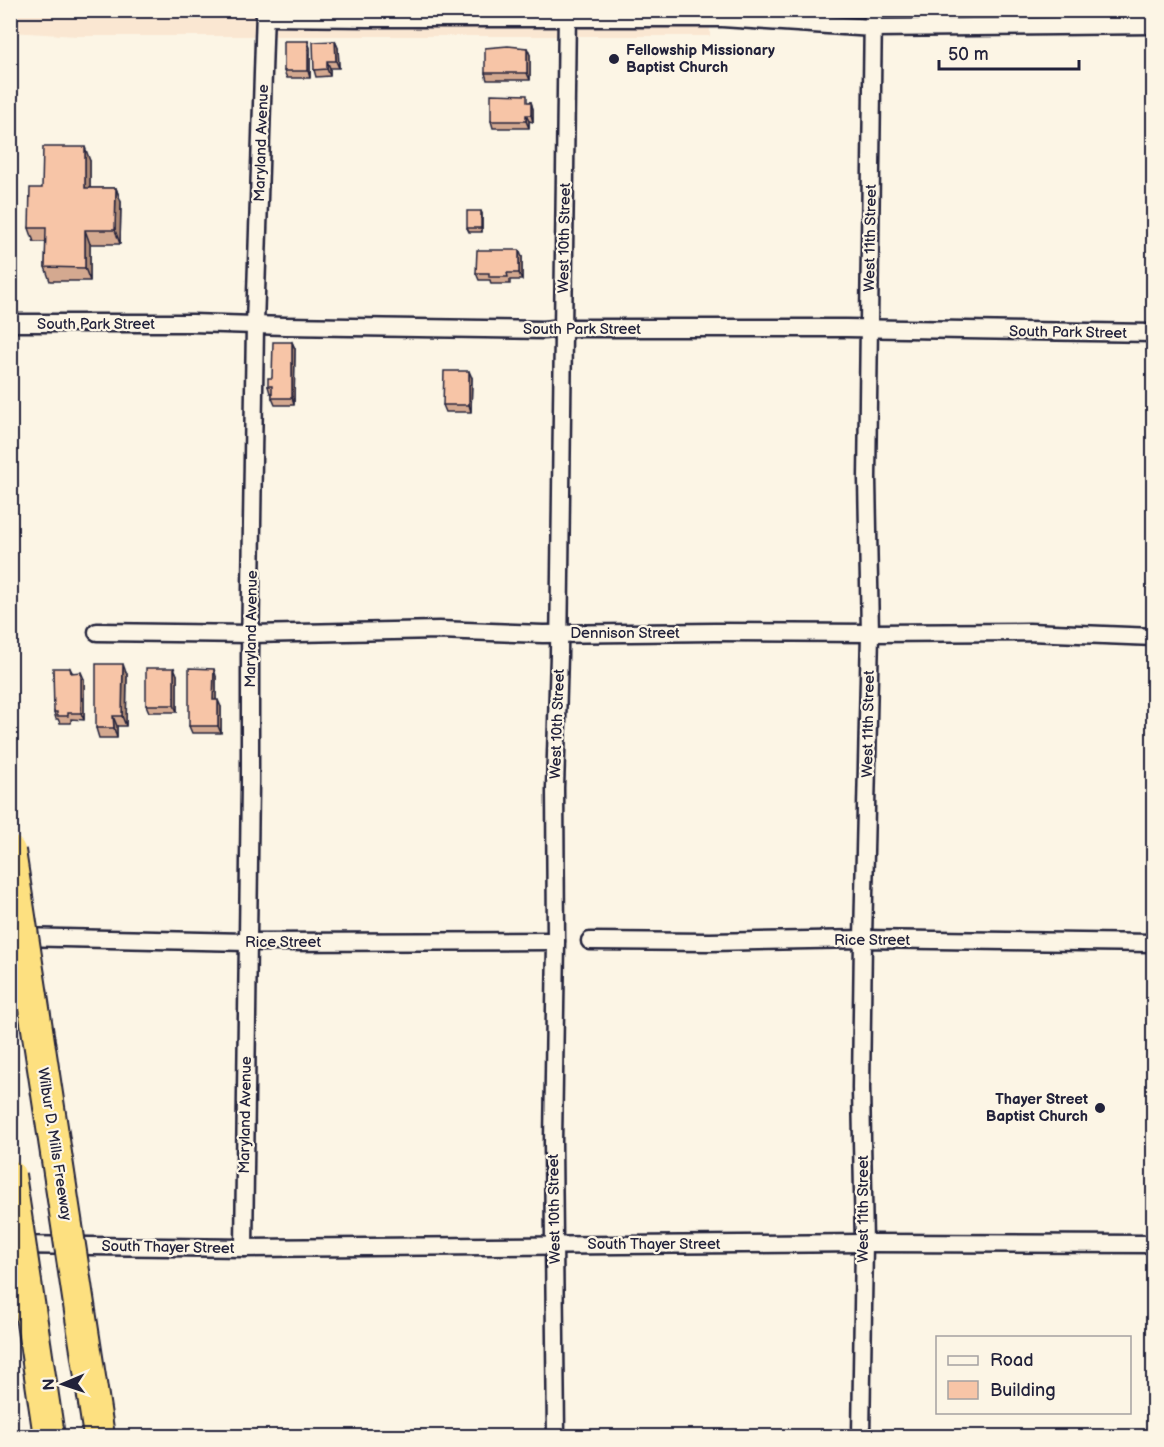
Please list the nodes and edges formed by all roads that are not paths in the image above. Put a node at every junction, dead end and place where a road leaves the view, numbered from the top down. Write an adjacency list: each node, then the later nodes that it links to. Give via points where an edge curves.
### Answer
1 (873, 10): 5 (street, West 11th Street)
2 (265, 14): 3 (street); 7 (street, Maryland Avenue)
3 (567, 15): 5 (street, via 722,18); 8 (street, West 10th Street)
4 (1154, 25): 5 (street)
5 (873, 28): 9 (street, West 11th Street)
6 (10, 323): 7 (street, South Park Street)
7 (255, 325): 8 (street, South Park Street); 14 (street, Maryland Avenue)
8 (563, 328): 9 (street, South Park Street); 12 (street, West 10th Street)
9 (869, 328): 10 (street, South Park Street); 13 (street, West 11th Street)
10 (1154, 333)
11 (97, 632): 14 (street, Dennison Street)
12 (560, 633): 13 (street, Dennison Street); 14 (street, Dennison Street, via 439,630); 19 (street, West 10th Street)
13 (870, 633): 15 (street, Dennison Street, via 1029,632); 18 (street, West 11th Street)
14 (251, 634): 21 (street, Maryland Avenue)
15 (1154, 637)
16 (10, 851): 30 (highway, Wilbur D. Mills Freeway, bridge)
17 (10, 937): 21 (street, Rice Street)
18 (862, 939): 20 (street, Rice Street); 22 (street, Rice Street); 24 (street, West 11th Street)
19 (556, 941): 21 (street, Rice Street); 27 (street, West 10th Street)
20 (590, 941)
21 (247, 942): 28 (street, Maryland Avenue)
22 (1154, 943)
23 (10, 1175): 29 (highway, bridge)
24 (864, 1243): 25 (street, South Thayer Street); 27 (street, South Thayer Street); 32 (street, West 11th Street)
25 (1154, 1244)
26 (10, 1245): 28 (street, South Thayer Street)
27 (555, 1245): 28 (street, South Thayer Street); 31 (street, West 10th Street)
28 (244, 1248)
29 (50, 1437)
30 (99, 1437)
31 (556, 1437)
32 (861, 1437)

